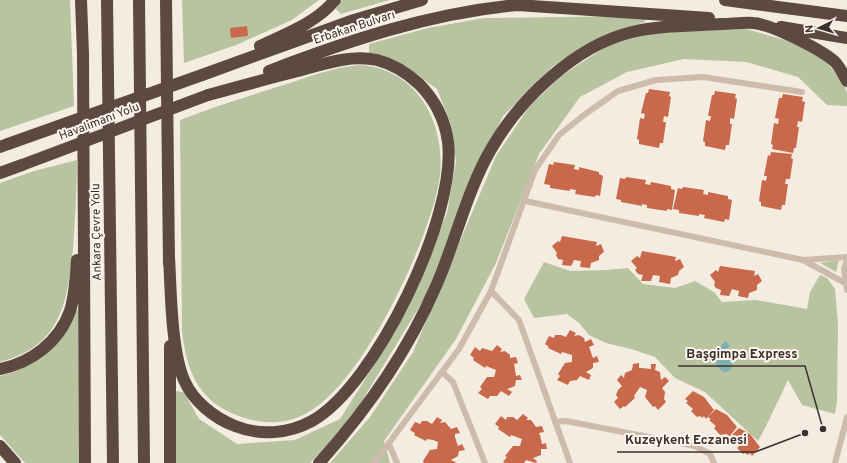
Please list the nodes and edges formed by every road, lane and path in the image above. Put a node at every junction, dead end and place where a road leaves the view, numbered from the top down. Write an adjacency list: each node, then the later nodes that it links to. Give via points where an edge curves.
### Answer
1 (80, 0): 18 (highway)
2 (107, 0): 36 (highway, Ankara Çevre Yolu)
3 (139, 0): 37 (highway)
4 (166, 0): 17 (highway)
5 (172, 0): 17 (highway)
6 (335, 0): 12 (highway, via 312,20)
7 (422, 0): 12 (highway, Erbakan Bulvarı, via 347,22)
8 (725, 0): 9 (highway)
9 (847, 16)
10 (755, 22): 11 (highway, Erbakan Bulvarı); 13 (highway, via 816,48 836,62); 15 (highway, Erbakan Bulvarı, via 517,5 493,7 441,16 392,29 302,59); 39 (highway, via 668,26 631,32 599,45 572,61 530,97 511,118 490,151 435,288 411,336 384,381)
11 (847, 38)
12 (202, 75): 16 (highway, Havalimanı Yolu, bridge)
13 (847, 81)
14 (802, 92): 20 (street, via 702,77 656,80 618,91 559,135 535,170)
15 (208, 95): 19 (highway, Havalimanı Yolu, bridge); 21 (highway, via 334,61 367,59 388,63 422,87 436,106 444,123 448,155 445,194 433,235 419,268 398,312 368,363 333,406 311,421 287,430 247,431 225,422 206,409 190,391 184,381 177,354)
16 (2, 146)
17 (168, 150): 21 (highway)
18 (84, 159): 28 (highway, via 75,281 70,310 60,330 41,351 16,365); 35 (highway)
19 (0, 173)
20 (525, 201): 23 (street); 27 (street)
21 (169, 257): 38 (highway)
22 (847, 257): 23 (street)
23 (803, 260): 25 (street)
24 (847, 260): 25 (street, via 844,269)
25 (847, 283): 26 (street)
26 (847, 290)
27 (491, 291): 29 (street, via 459,349); 31 (street, via 519,320)
28 (0, 369)
29 (442, 372): 32 (street, via 396,431); 42 (street, via 453,382)
30 (847, 417): 45 (street)
31 (555, 422): 43 (street); 44 (street, via 566,421 695,446 710,454)
32 (389, 444): 40 (street); 41 (street)
33 (0, 446): 34 (highway)
34 (15, 463)
35 (84, 463)
36 (113, 463)
37 (144, 463)
38 (170, 463)
39 (319, 463)
40 (374, 463)
41 (397, 463)
42 (485, 463)
43 (570, 463)
44 (714, 463)
45 (834, 463)

